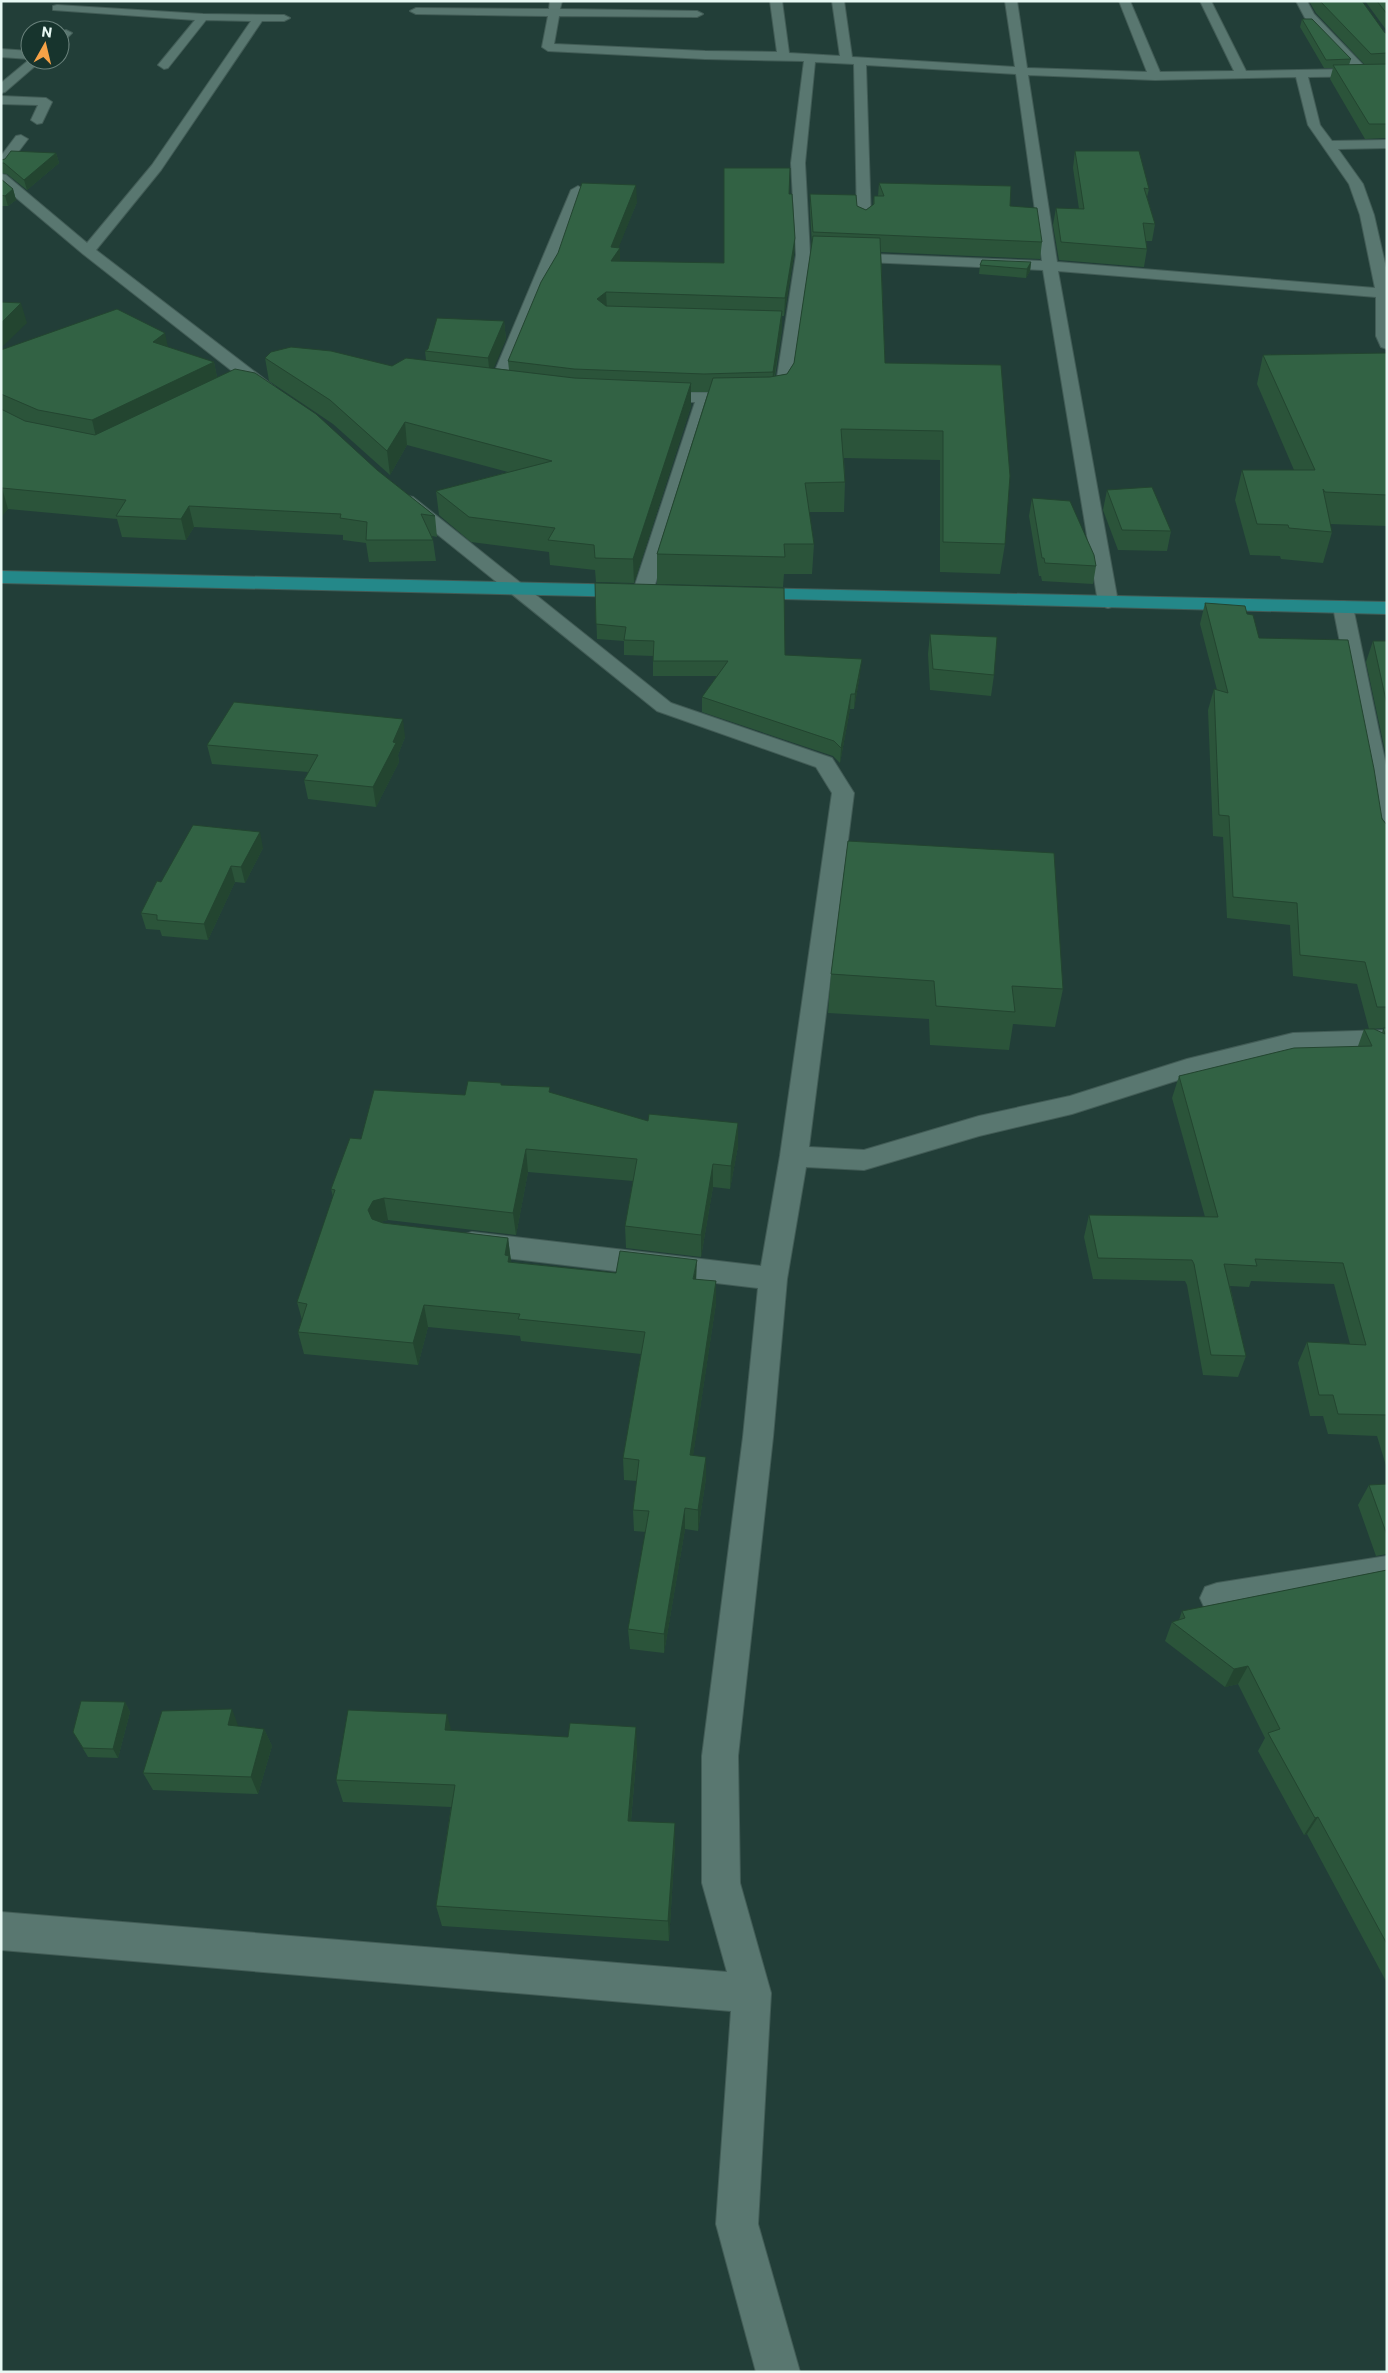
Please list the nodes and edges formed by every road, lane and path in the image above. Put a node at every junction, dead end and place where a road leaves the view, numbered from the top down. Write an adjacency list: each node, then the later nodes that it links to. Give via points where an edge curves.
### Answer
1 (192, 1): 12 (street)
2 (776, 1): 18 (street)
3 (838, 1): 20 (street)
4 (1011, 1): 23 (street)
5 (1124, 1): 28 (street)
6 (1205, 1): 27 (street)
7 (1301, 1): 24 (street, via 1309,16)
8 (554, 7): 10 (street); 11 (street); 18 (street, via 548,47)
9 (58, 8): 12 (street)
10 (416, 11)
11 (698, 14)
12 (179, 15): 13 (street)
13 (203, 17): 14 (street); 21 (street)
14 (259, 17): 15 (street); 39 (street, via 170,148 112,226)
15 (284, 18)
16 (1, 53): 17 (street)
17 (20, 54)
18 (784, 56): 19 (street)
19 (810, 57): 20 (street); 40 (street, via 798,163)
20 (854, 60): 23 (street); 38 (street)
21 (164, 65)
22 (24, 70): 29 (street)
23 (1022, 71): 28 (street); 41 (street)
24 (1363, 72): 25 (street); 26 (street)
25 (1387, 72)
26 (1301, 74): 27 (street); 34 (street, via 1314,125)
27 (1242, 75): 28 (street)
28 (1155, 76)
29 (1, 89)
30 (1, 100): 31 (street, via 46,102)
31 (37, 120)
32 (21, 139): 35 (street)
33 (1387, 144): 34 (street)
34 (1327, 145): 42 (street, via 1356,184)
35 (1, 165)
36 (1, 178): 39 (street)
37 (578, 190): 50 (street)
38 (864, 221)
39 (88, 251): 47 (street)
40 (803, 255): 41 (street); 44 (street)
41 (1050, 266): 42 (street); 61 (street)
42 (1385, 293): 45 (street, via 1384,336)
43 (773, 322): 44 (street)
44 (793, 323): 53 (street, via 780,396)
45 (1387, 344)
46 (264, 371): 47 (street)
47 (248, 376): 49 (street); 54 (street)
48 (478, 383): 50 (street)
49 (230, 385)
50 (497, 385): 51 (street)
51 (516, 387)
52 (635, 396): 53 (street)
53 (704, 398): 58 (street)
54 (281, 400)
55 (394, 490): 57 (street)
56 (1, 578): 57 (main road)
57 (514, 588): 58 (main road); 66 (street, via 664,707 824,763 843,792)
58 (643, 591): 59 (main road)
59 (663, 592)
60 (732, 593): 61 (main road)
61 (1108, 602): 62 (main road)
62 (1343, 607): 63 (main road); 64 (street)
63 (1387, 608)
64 (1387, 840)
65 (1387, 1039): 66 (street, via 1294,1042 1187,1068 1072,1105 979,1126 864,1160)
66 (794, 1156): 68 (street)
67 (448, 1240): 68 (street)
68 (773, 1279): 72 (street, via 720,1756 721,1883)
69 (1387, 1570): 70 (street)
70 (1217, 1598)
71 (1, 1931): 72 (street)
72 (752, 1993): 73 (street, via 738,2224)
73 (778, 2372)

